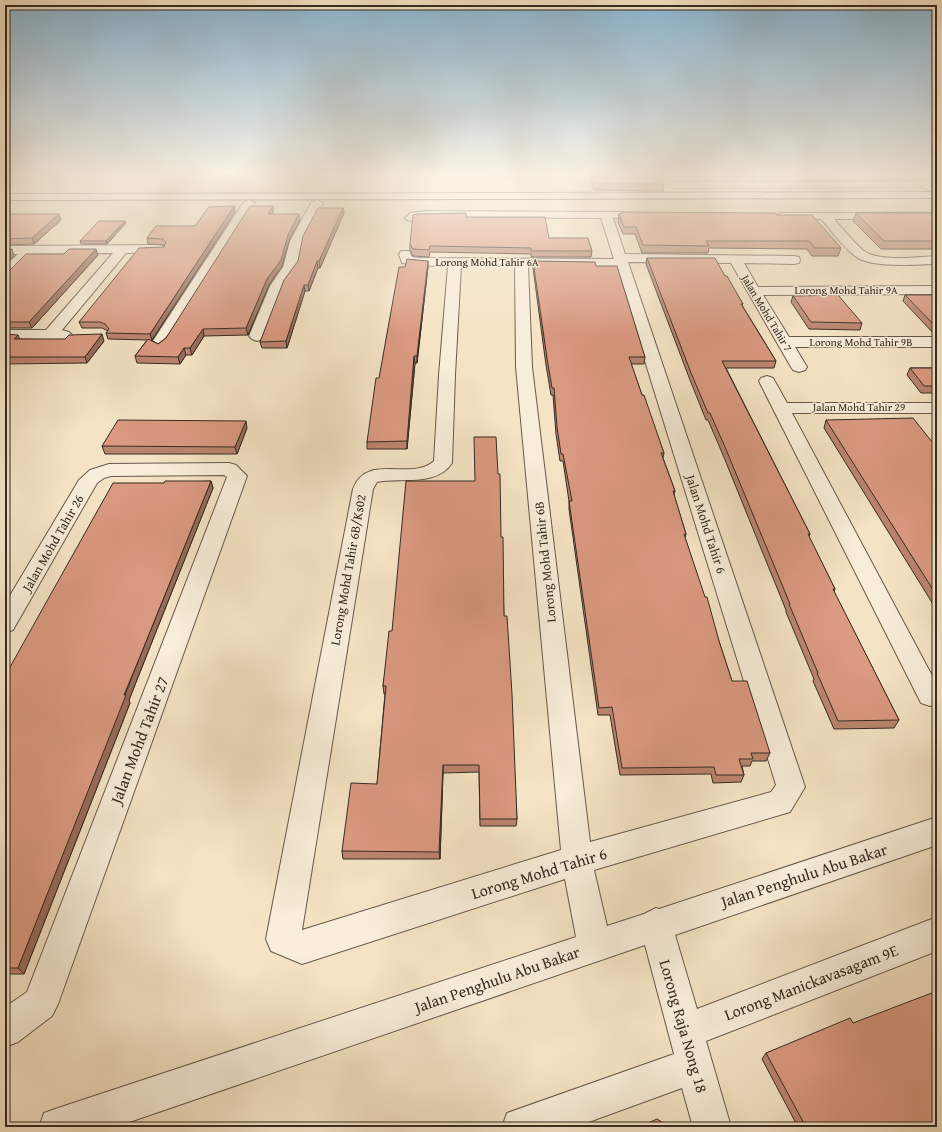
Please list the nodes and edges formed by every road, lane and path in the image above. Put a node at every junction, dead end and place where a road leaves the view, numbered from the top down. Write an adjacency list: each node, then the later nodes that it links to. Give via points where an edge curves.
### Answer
1 (233, 228): 25 (street)
2 (304, 228): 22 (street, via 296,242 290,267 278,286)
3 (610, 228): 11 (street)
4 (835, 228): 13 (street, via 860,254 874,259)
5 (160, 249): 8 (street)
6 (5, 250): 7 (street)
7 (29, 250): 8 (street); 16 (street)
8 (122, 250): 20 (street)
9 (404, 254): 14 (street, Lorong Mohd Tahir 6A, via 407,260)
10 (735, 259): 11 (street, Lorong Mohd Tahir 6A); 12 (street, Lorong Mohd Tahir 6A); 18 (street, Jalan Mohd Tahir 7)
11 (621, 260): 15 (street, Lorong Mohd Tahir 6A); 33 (street, Jalan Mohd Tahir 6)
12 (794, 260)
13 (937, 260)
14 (455, 262): 15 (street, Lorong Mohd Tahir 6A); 38 (street, Lorong Mohd Tahir 6B/Ks02, via 443,463 439,468 427,473 394,473 369,478 363,489)
15 (521, 262): 35 (street, Lorong Mohd Tahir 6B, via 524,367)
16 (5, 273)
17 (937, 290): 18 (street, Lorong Mohd Tahir 9A)
18 (754, 291): 23 (street, Jalan Mohd Tahir 7)
19 (5, 335): 20 (street)
20 (50, 335): 21 (street)
21 (80, 335)
22 (257, 336)
23 (785, 342): 24 (street, Lorong Mohd Tahir 9B); 26 (street, Jalan Mohd Tahir 7)
24 (937, 342)
25 (159, 344)
26 (799, 367)
27 (767, 381): 28 (street)
28 (781, 408): 29 (street, Jalan Mohd Tahir 29); 32 (street)
29 (937, 408)
30 (237, 476): 31 (street, Jalan Mohd Tahir 26, via 229,469 109,470 97,474 89,480); 40 (street, Jalan Mohd Tahir 27, via 40,1004)
31 (5, 624)
32 (930, 696)
33 (791, 787): 35 (street, Lorong Mohd Tahir 6, via 780,803)
34 (937, 831): 36 (street, Jalan Penghulu Abu Bakar)
35 (577, 860): 38 (street, Lorong Mohd Tahir 6, via 302,947); 39 (street, Lorong Mohd Tahir 6B)
36 (656, 924): 39 (street, Jalan Penghulu Abu Bakar); 41 (street, Lorong Raja Nong 18)
37 (937, 934): 41 (street, Lorong Manickavasagam 9E)
38 (283, 938)
39 (594, 946): 42 (street, Jalan Penghulu Abu Bakar)
40 (5, 1029)
41 (690, 1048): 43 (street, Lorong Manickavasagam 9E); 44 (street, Lorong Raja Nong 18)
42 (58, 1127)
43 (521, 1127)
44 (712, 1127)

